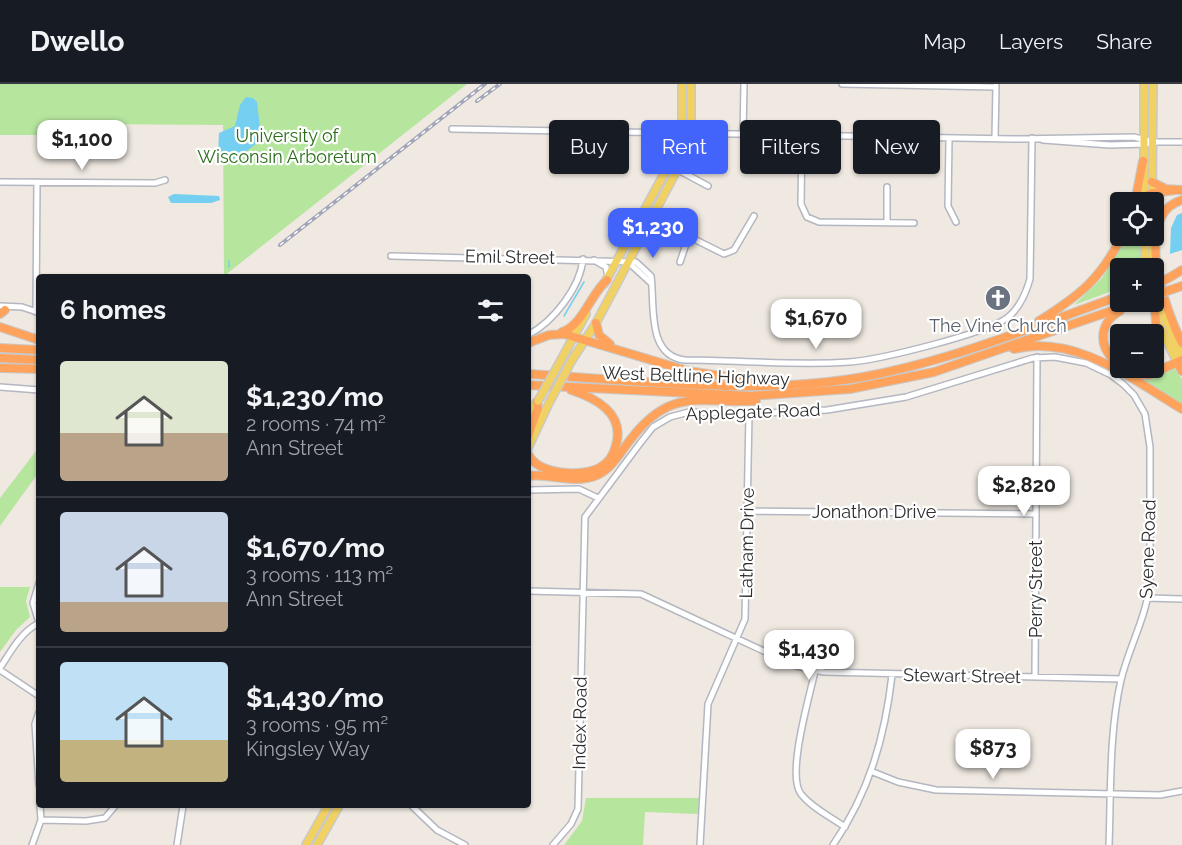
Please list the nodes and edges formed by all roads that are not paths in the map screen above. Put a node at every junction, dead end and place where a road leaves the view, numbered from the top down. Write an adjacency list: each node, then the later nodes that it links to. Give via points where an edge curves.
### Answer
1 (682, 84): 9 (main road)
2 (691, 84): 10 (main road)
3 (744, 84): 11 (street)
4 (842, 84): 5 (street)
5 (874, 84): 8 (street)
6 (1144, 84): 18 (main road)
7 (1153, 84): 19 (main road)
8 (996, 85): 16 (street)
9 (681, 120)
10 (690, 120)
11 (743, 120)
12 (452, 129): 13 (street)
13 (641, 132)
14 (841, 136): 15 (street)
15 (949, 138): 16 (street); 41 (street, via 948,206)
16 (995, 138): 17 (street)
17 (1032, 138): 18 (street, via 1101,145); 50 (street, via 1030,279 1021,302 1002,321 937,343 857,361 685,360 668,354 658,341 647,270 636,262)
18 (1144, 142): 19 (street); 21 (main road)
19 (1153, 142): 20 (street); 29 (main road)
20 (1182, 142)
21 (1143, 161): 33 (highway)
22 (664, 174): 37 (main road)
23 (676, 174): 39 (main road)
24 (686, 174): 30 (street)
25 (801, 174): 40 (street, via 801,204 807,217 819,222)
26 (165, 180): 28 (street)
27 (0, 182): 28 (street)
28 (37, 182): 53 (street)
29 (1152, 182): 32 (highway, via 1158,187); 34 (main road)
30 (708, 186)
31 (887, 187): 40 (street)
32 (1179, 190): 35 (highway)
33 (1141, 192)
34 (1146, 192)
35 (1164, 194)
36 (1182, 200): 75 (highway, via 1162,214 1156,239 1158,278)
37 (644, 214): 39 (street); 49 (main road)
38 (754, 216): 43 (street, via 729,254 718,253)
39 (651, 218): 43 (street); 50 (main road)
40 (887, 222): 42 (street)
41 (956, 222)
42 (914, 223)
43 (688, 238): 51 (street)
44 (1112, 246): 54 (highway)
45 (1116, 246): 54 (highway)
46 (391, 256): 47 (street, Emil Street)
47 (582, 259): 48 (street, Emil Street); 69 (street, via 570,291 553,316)
48 (593, 259): 49 (street, Emil Street); 55 (street, via 606,267)
49 (619, 260): 50 (street, Emil Street); 55 (main road)
50 (628, 262): 66 (main road)
51 (680, 262)
52 (1182, 272): 56 (highway, bridge)
53 (38, 274)
54 (1097, 276): 68 (highway, via 1072,301)
55 (608, 278): 70 (highway, via 594,291 574,325); 71 (main road)
56 (1164, 280)
57 (1182, 286): 58 (highway, bridge)
58 (1164, 292)
59 (1110, 300): 68 (highway, West Beltline Highway)
60 (1, 310): 62 (street)
61 (1110, 311): 89 (highway, West Beltline Highway)
62 (36, 312)
63 (1118, 312): 78 (highway, via 1110,318 1103,334)
64 (1156, 312): 83 (main road)
65 (1162, 312): 83 (main road)
66 (596, 323): 73 (main road); 81 (highway, via 605,341)
67 (0, 325): 72 (highway)
68 (1025, 330): 92 (highway, West Beltline Highway, via 919,365)
69 (531, 333)
70 (554, 334): 71 (highway); 74 (highway)
71 (574, 336): 73 (highway); 98 (main road, bridge)
72 (36, 339)
73 (585, 339): 81 (highway); 103 (main road, bridge)
74 (531, 342)
75 (1182, 344)
76 (0, 348): 77 (highway)
77 (36, 350)
78 (1110, 356)
79 (1037, 357): 100 (street, Applegate Road, via 890,400 827,410); 109 (street, Perry Street); 113 (street, Syene Road, via 1070,360 1102,370 1124,384 1142,406 1150,447)
80 (0, 358): 82 (highway)
81 (645, 358): 92 (highway, via 720,377)
82 (36, 360)
83 (1180, 360): 86 (highway); 88 (highway)
84 (1110, 367): 89 (highway, via 1080,352 1038,346)
85 (0, 368): 87 (highway)
86 (1164, 368)
87 (36, 369)
88 (1182, 370)
89 (934, 372): 97 (highway, West Beltline Highway)
90 (531, 374): 92 (highway, West Beltline Highway, via 753,386)
91 (1129, 378): 99 (highway)
92 (809, 384)
93 (531, 385): 94 (highway, West Beltline Highway)
94 (558, 386): 97 (highway, West Beltline Highway, via 751,396); 104 (highway, via 592,398 610,412 618,432 614,452 600,467 585,472 549,470)
95 (0, 387): 96 (street)
96 (36, 390)
97 (835, 391): 105 (highway, via 774,400 688,400 670,404 648,418 602,472 584,479)
98 (537, 402): 101 (main road); 102 (highway)
99 (1182, 408)
100 (749, 414): 107 (street, Applegate Road, via 689,412 662,421); 108 (street, Latham Drive)
101 (531, 415)
102 (531, 428)
103 (531, 442)
104 (531, 458)
105 (532, 476)
106 (531, 490): 107 (street, via 579,489)
107 (598, 498): 111 (street, Applegate Road, via 585,517)
108 (747, 511): 109 (street, Jonathon Drive); 117 (street, Latham Drive, via 745,619)
109 (1036, 514): 121 (street, Perry Street)
110 (531, 591): 111 (street, Stewart Street)
111 (582, 592): 117 (street, Stewart Street, via 644,595); 144 (street, Index Road, via 578,809)
112 (36, 593): 115 (street)
113 (1148, 598): 114 (street); 122 (street, Syene Road)
114 (1182, 598)
115 (36, 613)
116 (36, 625): 118 (street, via 20,638)
117 (737, 639): 119 (street, Stewart Street); 145 (street, Latham Drive, via 708,704)
118 (0, 669): 123 (street)
119 (815, 671): 120 (street, Stewart Street); 137 (street, via 796,764 796,784 813,806)
120 (892, 675): 121 (street, Stewart Street); 126 (street, via 885,728)
121 (1035, 677): 122 (street, Stewart Street)
122 (1121, 679): 128 (street, Syene Road)
123 (36, 694)
124 (36, 721): 125 (street)
125 (36, 739)
126 (873, 772): 128 (street, via 936,790); 137 (street)
127 (1182, 791): 128 (street, via 1160,795)
128 (1111, 793): 147 (street, Syene Road)
129 (40, 808): 136 (street)
130 (113, 808): 136 (street, via 105,818)
131 (183, 808): 140 (street)
132 (327, 808): 135 (main road)
133 (338, 808): 138 (main road)
134 (414, 808): 143 (street, via 436,830)
135 (323, 813): 138 (main road); 141 (main road)
136 (41, 820): 139 (street)
137 (845, 827): 146 (street)
138 (327, 828): 142 (main road)
139 (32, 845)
140 (177, 845)
141 (306, 845)
142 (317, 845)
143 (465, 845)
144 (553, 845)
145 (700, 845)
146 (833, 845)
147 (1108, 845)

